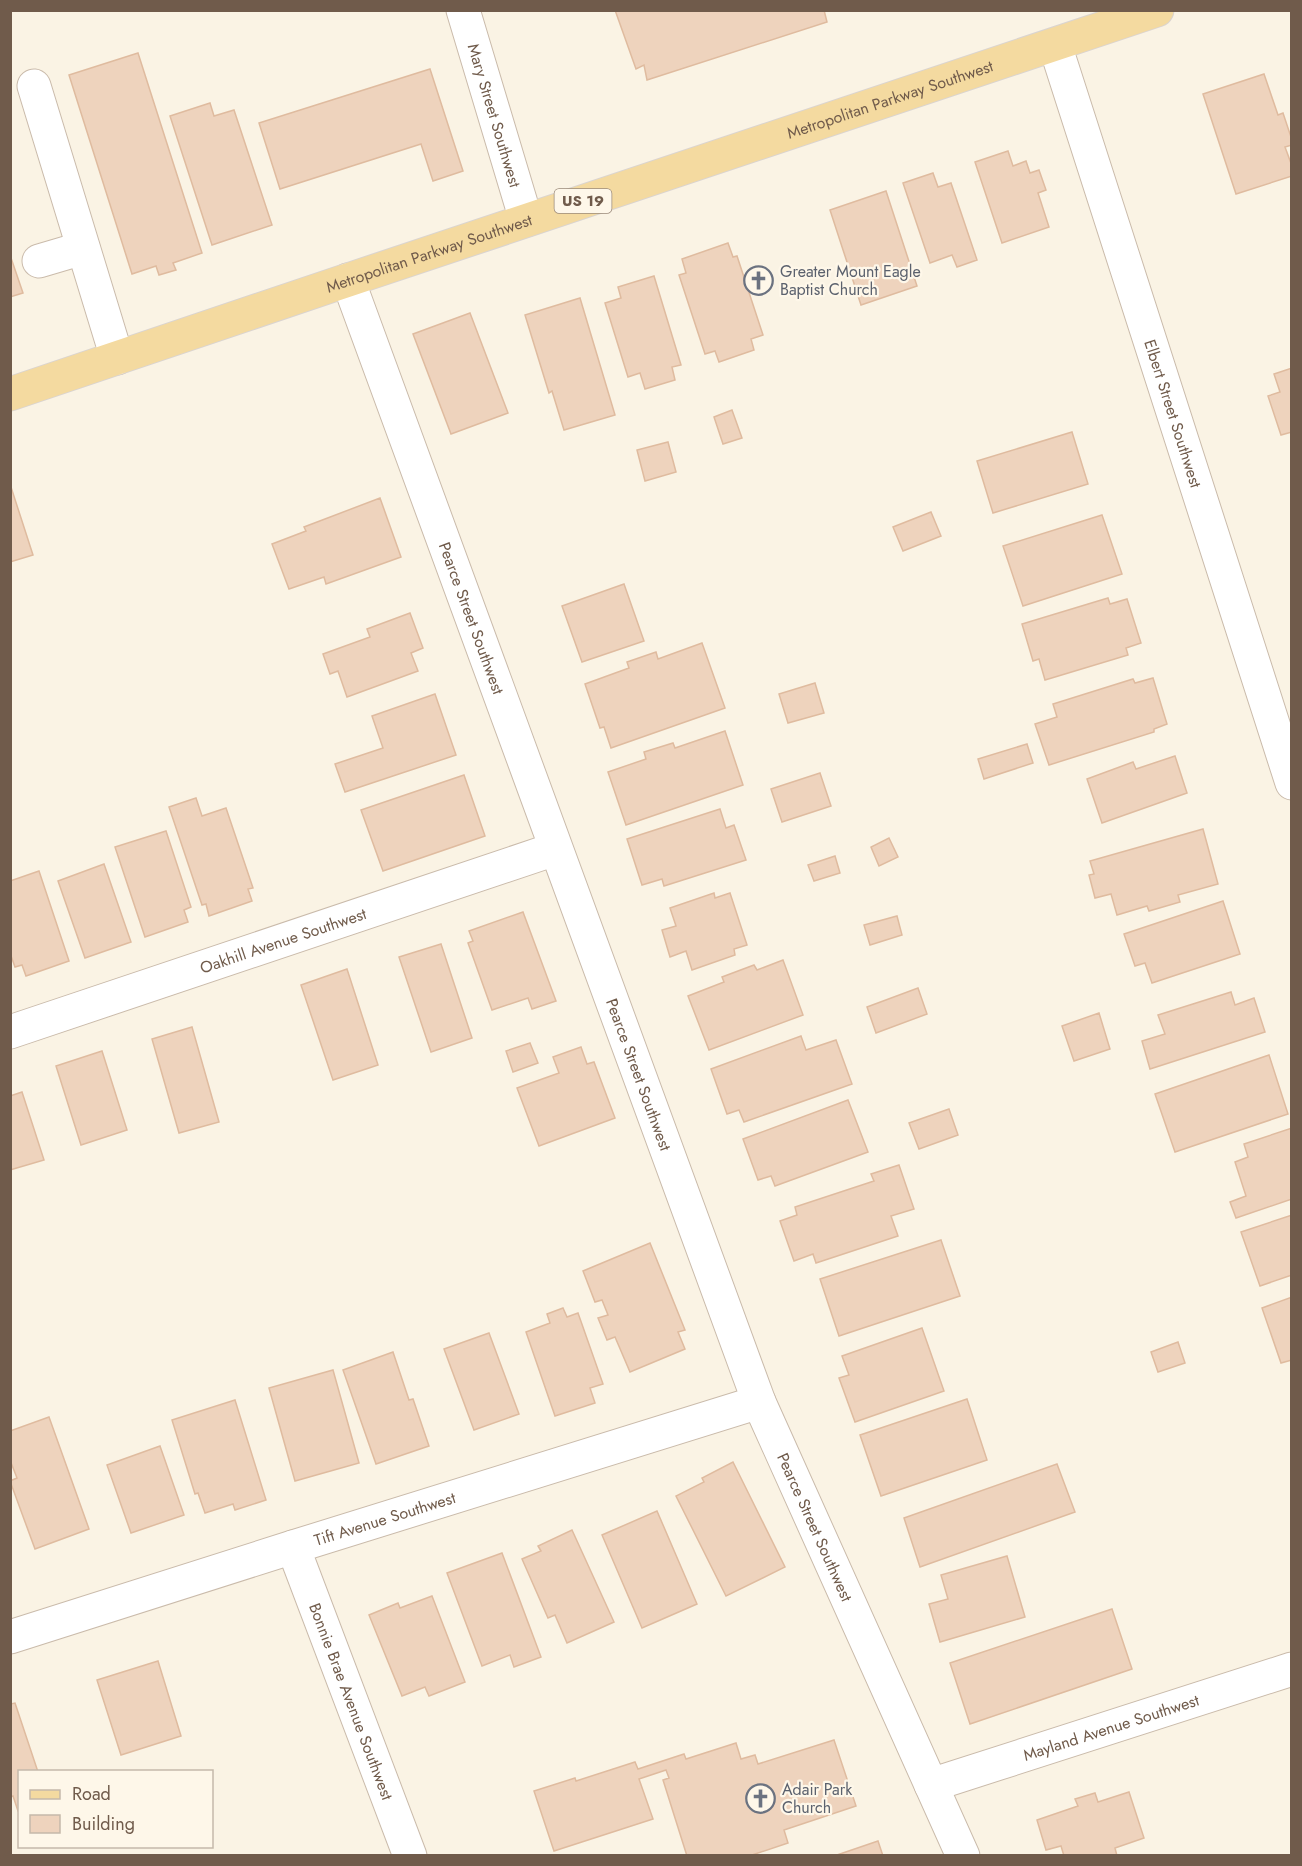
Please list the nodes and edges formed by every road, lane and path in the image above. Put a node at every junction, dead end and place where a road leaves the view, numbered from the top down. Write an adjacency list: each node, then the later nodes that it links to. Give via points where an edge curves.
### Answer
1 (463, 10): 5 (street, Mary Street Southwest)
2 (1157, 10): 3 (main road, Metropolitan Parkway Southwest / US 19)
3 (1055, 45): 5 (main road, Metropolitan Parkway Southwest / US 19); 11 (street, Elbert Street Southwest)
4 (34, 86): 6 (street)
5 (526, 220): 8 (main road, Metropolitan Parkway Southwest / US 19)
6 (83, 248): 7 (street); 9 (street)
7 (39, 261)
8 (348, 280): 9 (main road, Metropolitan Parkway Southwest / US 19); 12 (street, Pearce Street Southwest)
9 (117, 358): 10 (main road, Metropolitan Parkway Southwest / US 19)
10 (10, 394)
11 (1292, 783)
12 (555, 849): 13 (street, Oakhill Avenue Southwest); 14 (street, Pearce Street Southwest)
13 (10, 1032)
14 (759, 1402): 15 (street, Tift Avenue Southwest); 18 (street, Pearce Street Southwest)
15 (293, 1547): 16 (street, Tift Avenue Southwest); 19 (street, Bonnie Brae Avenue Southwest)
16 (10, 1637)
17 (1292, 1669): 18 (street, Mayland Avenue Southwest)
18 (931, 1785): 20 (street, Pearce Street Southwest)
19 (410, 1856)
20 (963, 1856)

